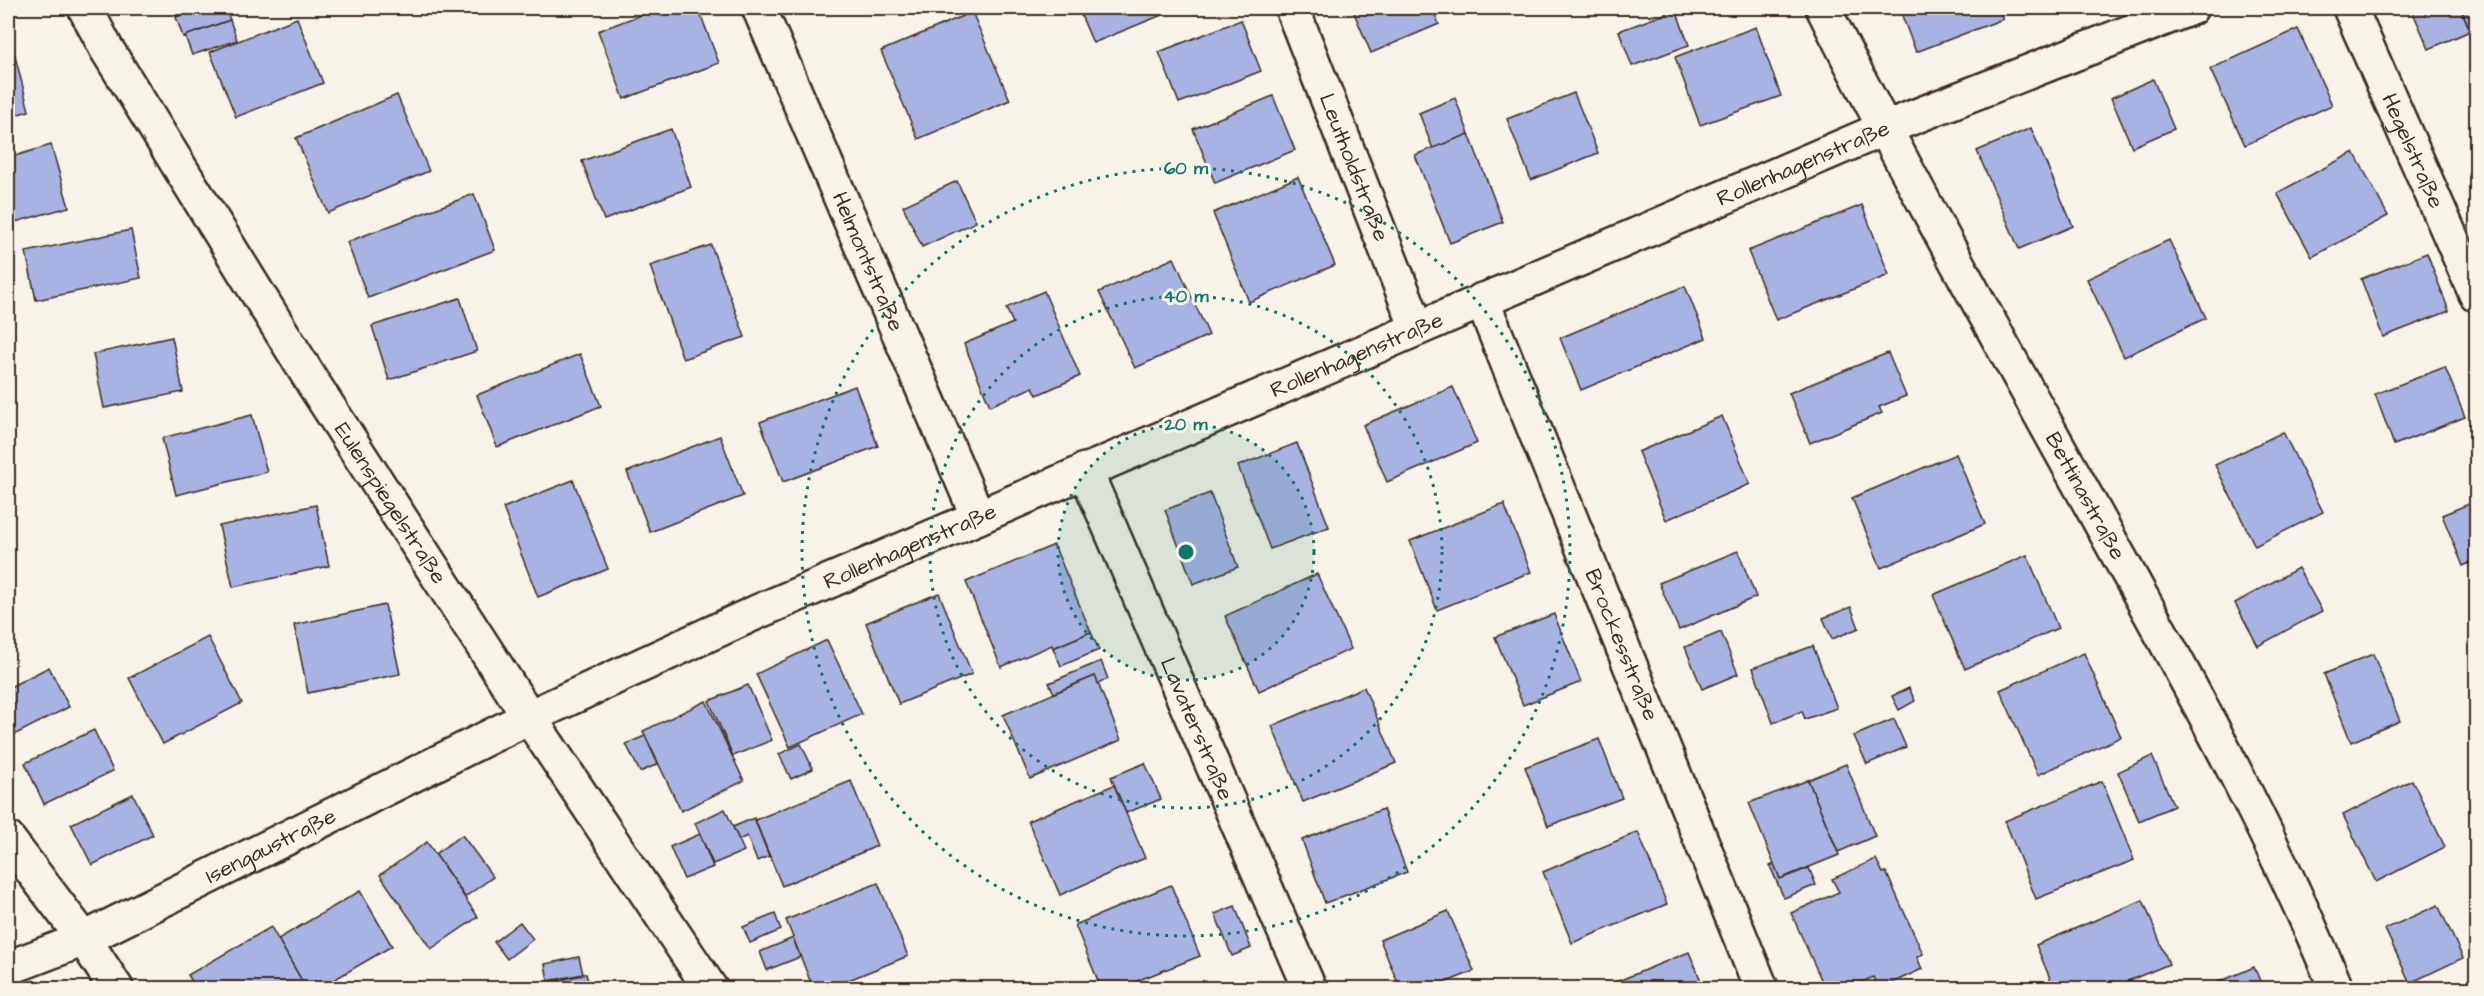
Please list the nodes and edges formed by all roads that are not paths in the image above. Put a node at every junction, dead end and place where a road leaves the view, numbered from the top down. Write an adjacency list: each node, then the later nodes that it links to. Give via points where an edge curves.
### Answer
1 (85, 8): 13 (street, Eulenspiegelstraße, via 307,372)
2 (759, 8): 12 (street, Helmontstraße)
3 (1292, 8): 10 (street, Leutholdstraße)
4 (1823, 8): 7 (street, Bettinastraße)
5 (2191, 8): 7 (street, Rollenhagenstraße)
6 (2350, 8): 8 (street, Hegelstraße)
7 (1883, 129): 9 (street, Rollenhagenstraße); 21 (street, Bettinastraße, via 2194,692 2304,912)
8 (2476, 294)
9 (1482, 300): 10 (street, Rollenhagenstraße); 20 (street, Brockesstraße)
10 (1417, 328): 11 (street, Rollenhagenstraße)
11 (1085, 470): 12 (street, Rollenhagenstraße); 19 (street, Lavaterstraße)
12 (978, 517): 13 (street, Rollenhagenstraße, via 757,612)
13 (529, 717): 15 (street, Isengaustraße); 18 (street, Eulenspiegelstraße)
14 (8, 839): 15 (street)
15 (84, 939): 16 (street, Isengaustraße); 17 (street)
16 (8, 968)
17 (116, 988)
18 (710, 988)
19 (1309, 988)
20 (1761, 988)
21 (2336, 988)

